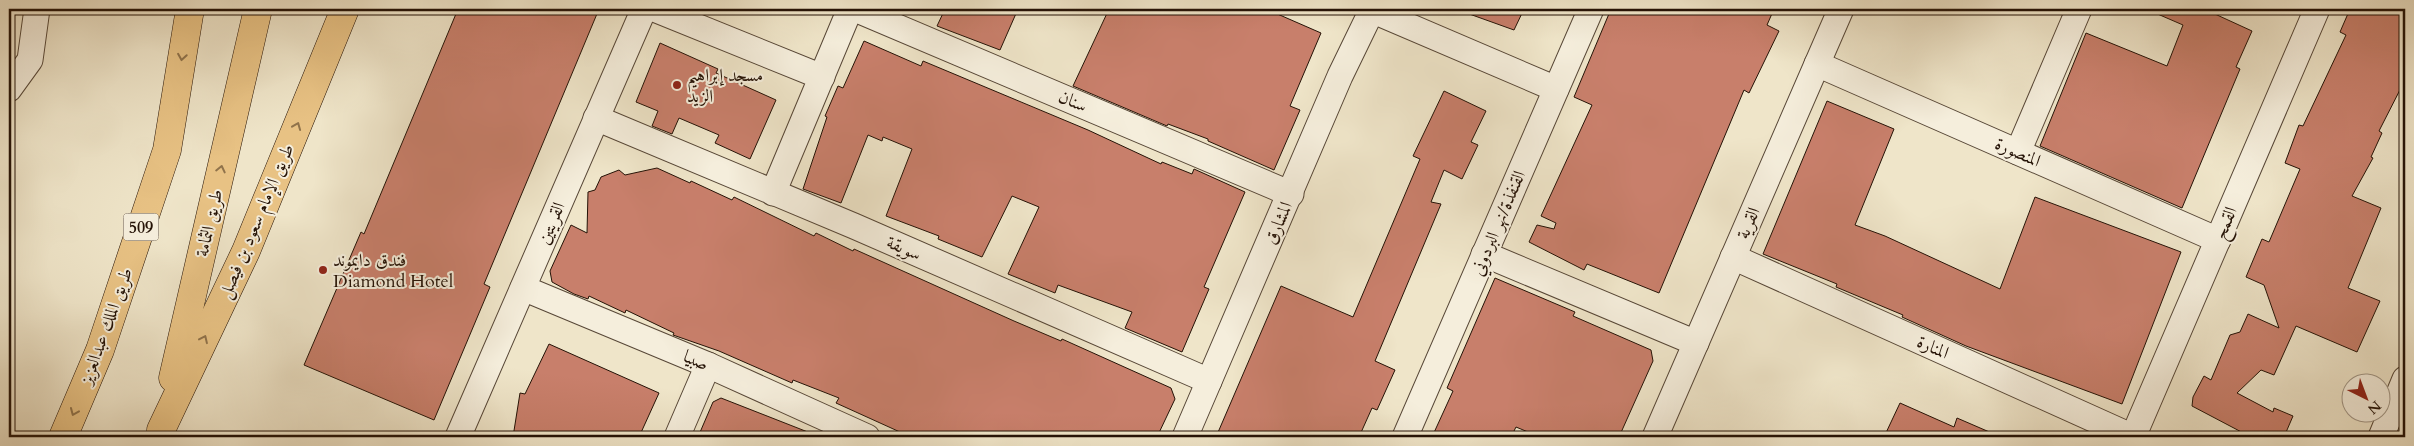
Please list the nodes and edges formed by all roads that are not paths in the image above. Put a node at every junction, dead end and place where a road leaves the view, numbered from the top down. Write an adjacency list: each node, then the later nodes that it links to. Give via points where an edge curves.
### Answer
1 (37, 9): 16 (street, via 30,60)
2 (190, 9): 31 (main road, طريق الملك عبدالعزيز / 509, one-way to 31, via 167,150 100,350)
3 (258, 9): 30 (main road, طريق الثمامة, one-way to 3)
4 (345, 9): 30 (main road, طريق الإمام سعود بن فيصل, one-way to 4, via 246,251)
5 (644, 9): 18 (street, القريتين)
6 (654, 9): 15 (street)
7 (850, 9): 15 (street)
8 (855, 9): 21 (street, سنان)
9 (1591, 9): 17 (street, القنفذة/نهر البردوني)
10 (1841, 9): 14 (street, القرية)
11 (2079, 9): 19 (street)
12 (2317, 9): 22 (street, القمح)
13 (1371, 10): 17 (street); 21 (street, المشارق, via 1336,84)
14 (1817, 64): 19 (street, المنصورة); 24 (street, القرية)
15 (822, 77): 20 (street)
16 (9, 89)
17 (1556, 89): 23 (street, القنفذة/نهر البردوني)
18 (596, 118): 20 (street, سويقة); 25 (street, القريتين)
19 (2018, 152): 22 (street, المنصورة)
20 (773, 193): 29 (street, سويقة)
21 (1291, 194): 29 (street, المشارق)
22 (2218, 240): 38 (street, القمح)
23 (1484, 254): 26 (street); 36 (street, القنفذة/نهر البردوني)
24 (1733, 257): 26 (street, القرية); 38 (street, المنارة)
25 (523, 288): 27 (street, صبيا); 32 (street, القريتين)
26 (1696, 343): 37 (street, القرية)
27 (708, 365): 33 (street); 34 (street, صبيا)
28 (2405, 379): 39 (street)
29 (1210, 381): 35 (street, المشارق)
30 (159, 434)
31 (63, 437)
32 (458, 437)
33 (677, 437)
34 (867, 437)
35 (1185, 437)
36 (1405, 437)
37 (1655, 437)
38 (2133, 437)
39 (2381, 437)

